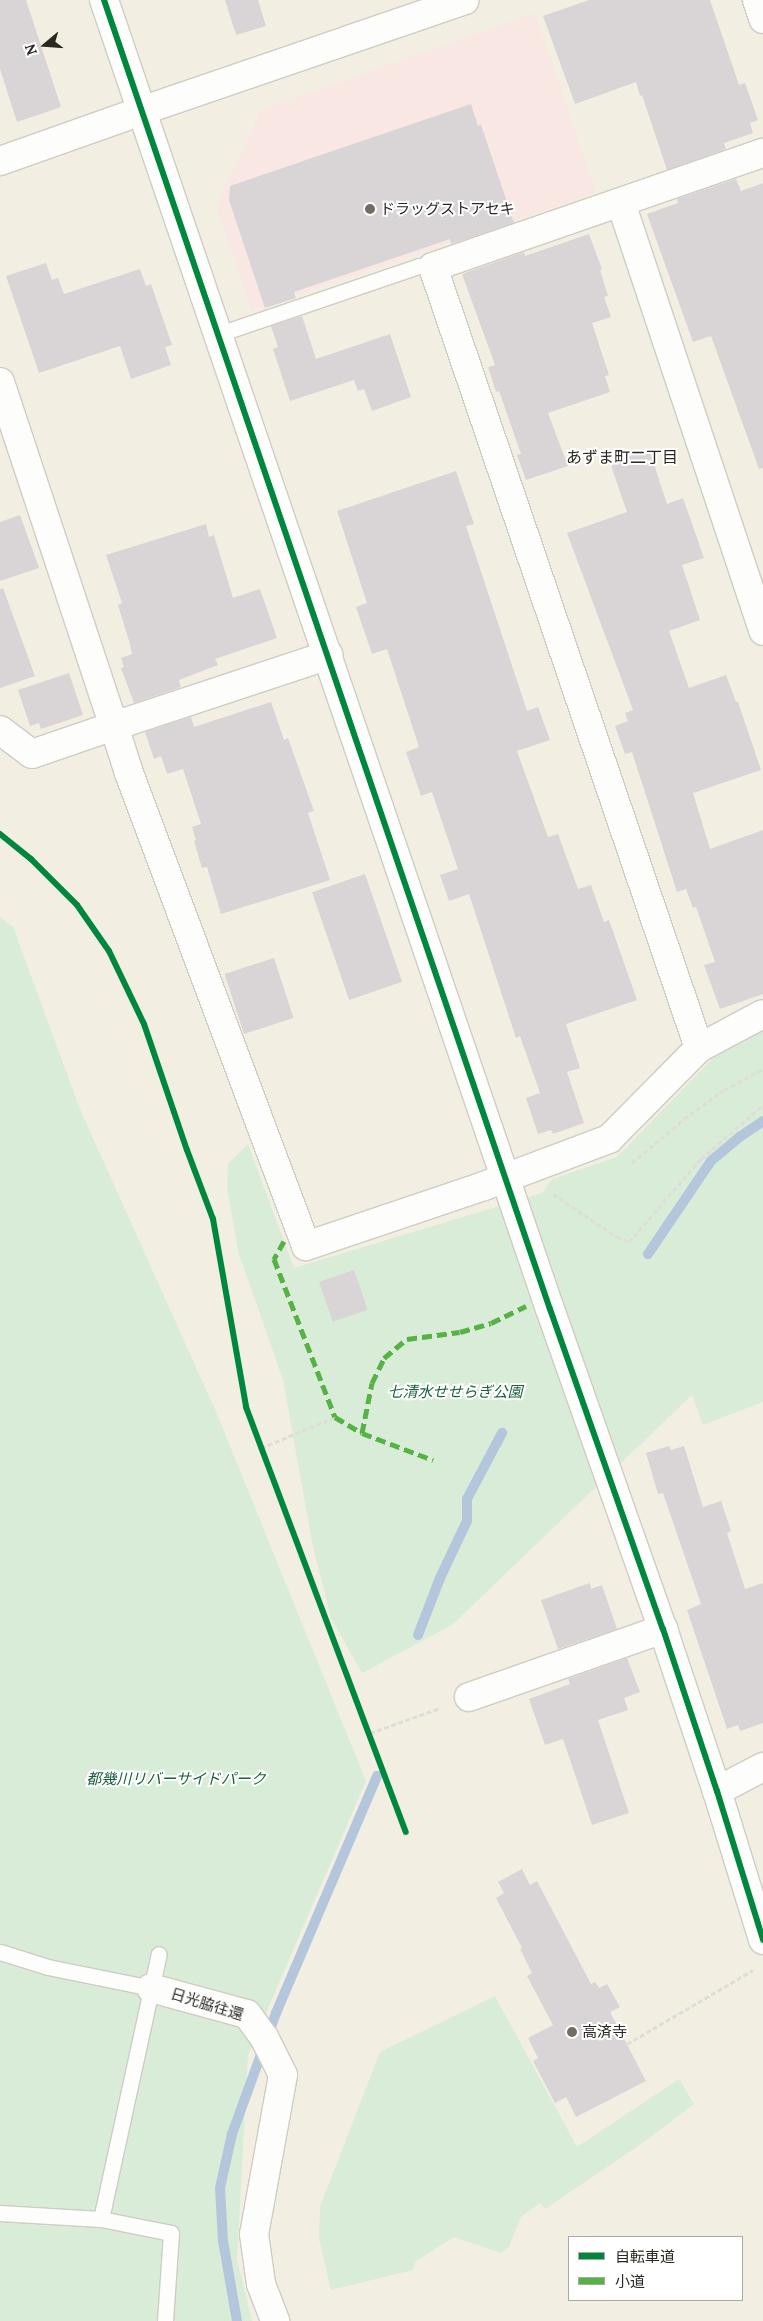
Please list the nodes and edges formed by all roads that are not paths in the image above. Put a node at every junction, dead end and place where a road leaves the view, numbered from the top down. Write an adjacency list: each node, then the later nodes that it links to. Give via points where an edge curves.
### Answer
1 (104, 0): 5 (street)
2 (465, 0): 5 (street)
3 (757, 0): 4 (street)
4 (763, 19)
5 (141, 111): 7 (street); 10 (street)
6 (763, 154): 8 (street)
7 (0, 161)
8 (621, 202): 9 (street); 12 (street)
9 (433, 267): 10 (lane, via 419,266); 17 (street)
10 (219, 334): 13 (street)
11 (0, 382): 14 (street)
12 (763, 631)
13 (329, 655): 14 (street); 18 (street)
14 (114, 726): 15 (street, via 32,754); 18 (street, via 128,773 306,1246)
15 (0, 730)
16 (763, 1014): 17 (street)
17 (699, 1048): 18 (street, via 610,1139)
18 (506, 1177): 19 (street)
19 (663, 1629): 20 (street); 22 (street)
20 (469, 1697)
21 (763, 1767): 22 (street)
22 (717, 1791): 23 (street)
23 (763, 1940)
24 (0, 1952): 26 (lane, 日光脇往還, via 48,1967)
25 (159, 1954): 26 (lane)
26 (151, 1988): 28 (lane); 30 (street, 日光脇往還, via 247,2014 264,2037 283,2074 254,2234 261,2284)
27 (0, 2213): 28 (lane)
28 (100, 2219): 29 (lane, via 171,2233)
29 (165, 2321)
30 (276, 2321)

